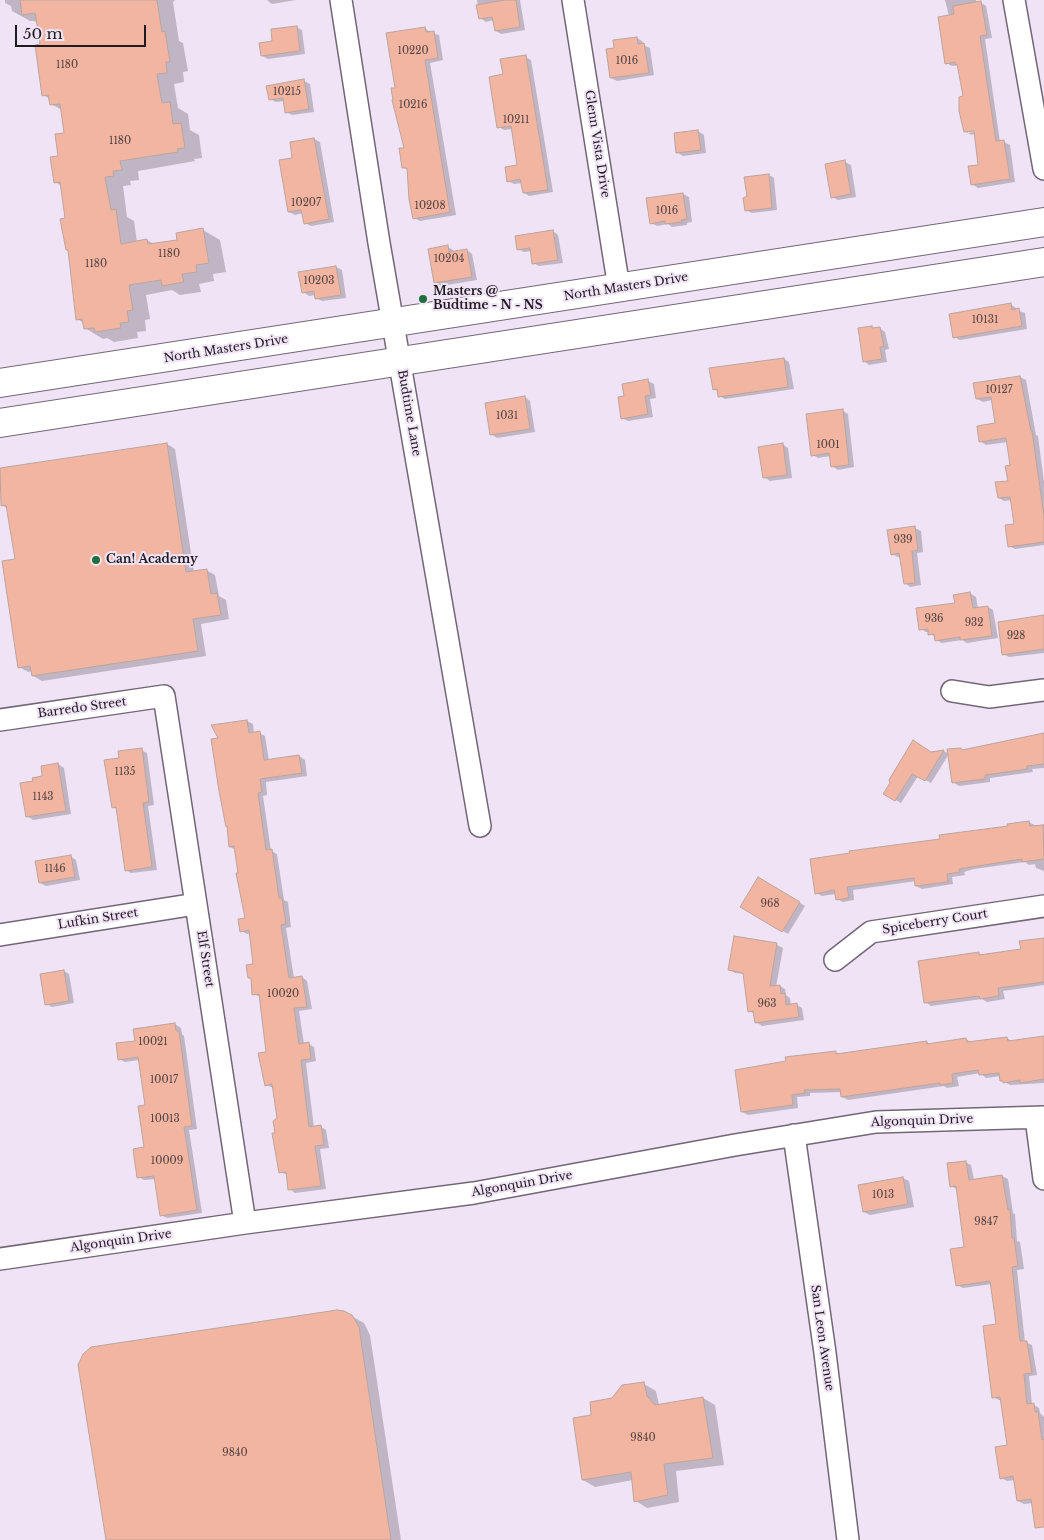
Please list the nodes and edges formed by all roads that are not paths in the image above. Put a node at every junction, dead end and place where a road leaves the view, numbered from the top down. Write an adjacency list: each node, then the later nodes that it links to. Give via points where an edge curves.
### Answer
1 (341, 0): 11 (street, Budtime Lane)
2 (574, 0): 9 (street, Glenn Vista Drive)
3 (1014, 0): 4 (street)
4 (1036, 75): 5 (street)
5 (1044, 170)
6 (1044, 222): 8 (main road, North Masters Drive)
7 (1044, 262): 10 (main road)
8 (751, 268): 9 (main road, North Masters Drive); 10 (main road)
9 (620, 288): 11 (main road, North Masters Drive)
10 (759, 306): 12 (main road)
11 (394, 323): 12 (street, Budtime Lane); 13 (main road, North Masters Drive)
12 (400, 361): 14 (main road); 19 (street, Budtime Lane)
13 (0, 383)
14 (0, 423)
15 (952, 690): 16 (street, via 989,697)
16 (1044, 690)
17 (164, 696): 18 (street, Barredo Street); 20 (street, Elf Street)
18 (0, 720)
19 (480, 826)
20 (196, 904): 22 (street, Lufkin Street); 27 (street, Elf Street)
21 (1044, 906): 23 (street, Spiceberry Court, via 871,932)
22 (0, 935)
23 (835, 960)
24 (1040, 1118): 25 (street, Algonquin Drive, via 876,1122); 26 (street)
25 (794, 1136): 27 (street, Algonquin Drive, via 474,1193); 29 (street, San Leon Avenue)
26 (1044, 1179)
27 (245, 1223): 28 (street, Algonquin Drive)
28 (0, 1259)
29 (848, 1540)

